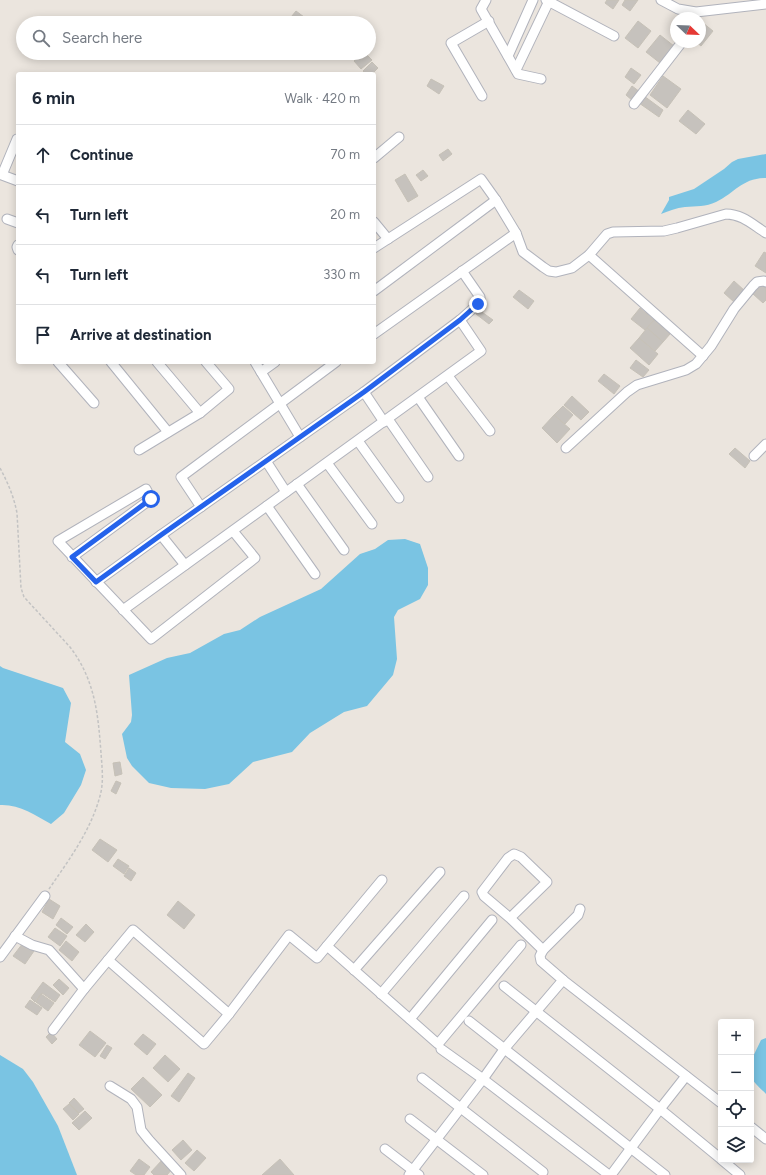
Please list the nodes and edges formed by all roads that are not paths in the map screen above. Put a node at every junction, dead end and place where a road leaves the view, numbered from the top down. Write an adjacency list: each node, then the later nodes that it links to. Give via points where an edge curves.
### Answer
1 (486, 0): 8 (street, via 481,9)
2 (534, 0): 11 (street)
3 (661, 0): 6 (street, via 678,9)
4 (547, 1): 9 (street); 12 (street)
5 (766, 4): 7 (street)
6 (696, 12)
7 (706, 13)
8 (488, 21): 11 (street); 14 (street, via 451,43)
9 (614, 36)
10 (677, 48): 15 (street)
11 (508, 56): 12 (street)
12 (516, 70): 13 (street, via 518,74)
13 (541, 79)
14 (482, 96)
15 (634, 104)
16 (399, 137): 18 (street)
17 (16, 141): 19 (street, via 2,175)
18 (376, 156)
19 (16, 180)
20 (496, 200): 25 (street); 26 (street, via 481,179); 31 (street)
21 (7, 219): 22 (street)
22 (16, 222)
23 (376, 224): 26 (street)
24 (766, 232): 28 (street, via 742,217 726,214 664,231 613,232 607,234)
25 (516, 233): 28 (street, via 523,252 549,271 572,268); 29 (street)
26 (388, 239): 27 (street)
27 (376, 247)
28 (589, 255): 34 (street)
29 (462, 271): 32 (street, via 480,299); 33 (street)
30 (766, 282): 34 (street, via 757,282 734,308)
31 (376, 290)
32 (460, 320): 43 (street, via 481,351); 44 (street)
33 (376, 333)
34 (703, 356): 55 (street, via 686,370 637,385)
35 (60, 364): 46 (street)
36 (113, 364): 51 (street)
37 (159, 364): 48 (street)
38 (209, 364): 48 (street, via 229,389)
39 (256, 364): 42 (street)
40 (273, 364): 42 (street)
41 (333, 364): 47 (street)
42 (261, 372): 47 (street)
43 (448, 376): 45 (street); 50 (street)
44 (364, 392): 49 (street); 52 (street)
45 (418, 397): 49 (street); 57 (street)
46 (94, 403)
47 (280, 404): 52 (street); 66 (street, via 181,477)
48 (200, 413): 51 (street)
49 (386, 420): 53 (street); 61 (street)
50 (490, 431)
51 (168, 432): 56 (street)
52 (300, 437): 59 (street)
53 (358, 441): 60 (street); 64 (street)
54 (766, 444): 58 (street)
55 (566, 448)
56 (139, 450)
57 (459, 456)
58 (754, 456)
59 (266, 461): 63 (street); 66 (street)
60 (328, 463): 62 (street); 67 (street)
61 (428, 478)
62 (297, 484): 63 (street); 70 (street)
63 (286, 492): 65 (street)
64 (399, 498)
65 (267, 506): 68 (street); 73 (street)
66 (201, 507): 69 (street)
67 (372, 524)
68 (233, 531): 72 (street); 75 (street, via 255,558 152,639)
69 (161, 535): 72 (street); 74 (street)
70 (344, 550)
71 (72, 557): 71 (street, via 151,499 146,489 58,541); 74 (street)
72 (185, 565): 75 (street)
73 (315, 574)
74 (96, 582): 75 (street)
75 (123, 610)
76 (440, 872): 89 (street)
77 (382, 880): 85 (street)
78 (45, 896): 83 (street)
79 (464, 896): 93 (street)
80 (580, 909): 86 (street, via 576,917)
81 (510, 918): 81 (street, via 547,882 521,857 514,854 508,858 482,892); 86 (street)
82 (492, 920): 96 (street)
83 (15, 936): 87 (street); 92 (street, via 49,950)
84 (521, 945): 96 (street, via 438,1044)
85 (327, 946): 89 (street); 95 (street, via 317,958 289,935)
86 (543, 950): 90 (street, via 541,961)
87 (0, 957)
88 (108, 960): 92 (street); 95 (street, via 204,1044); 95 (street, via 133,930)
89 (354, 970): 93 (street)
90 (563, 980): 94 (street); 101 (street)
91 (504, 986): 94 (street)
92 (84, 989): 98 (street)
93 (382, 994): 96 (street)
94 (536, 1011): 99 (street); 107 (street)
95 (230, 1014)
96 (410, 1019)
97 (469, 1021): 99 (street)
98 (53, 1030)
99 (505, 1048): 103 (street); 112 (street)
100 (441, 1049): 103 (street)
101 (686, 1076): 105 (street); 107 (street)
102 (422, 1078): 106 (street)
103 (483, 1079): 106 (street); 120 (street)
104 (110, 1086): 118 (street, via 131,1099 137,1107 141,1130)
105 (718, 1101)
106 (460, 1108): 110 (street); 116 (street)
107 (660, 1109): 112 (street); 114 (street)
108 (410, 1119): 110 (street)
109 (754, 1129): 111 (street)
110 (437, 1139): 117 (street); 119 (street)
111 (766, 1139)
112 (630, 1148): 120 (street); 121 (street)
113 (385, 1149): 117 (street)
114 (718, 1157)
115 (725, 1163): 122 (street)
116 (543, 1172)
117 (414, 1174)
118 (181, 1175)
119 (483, 1175)
120 (610, 1175)
121 (665, 1175)
122 (740, 1175)

